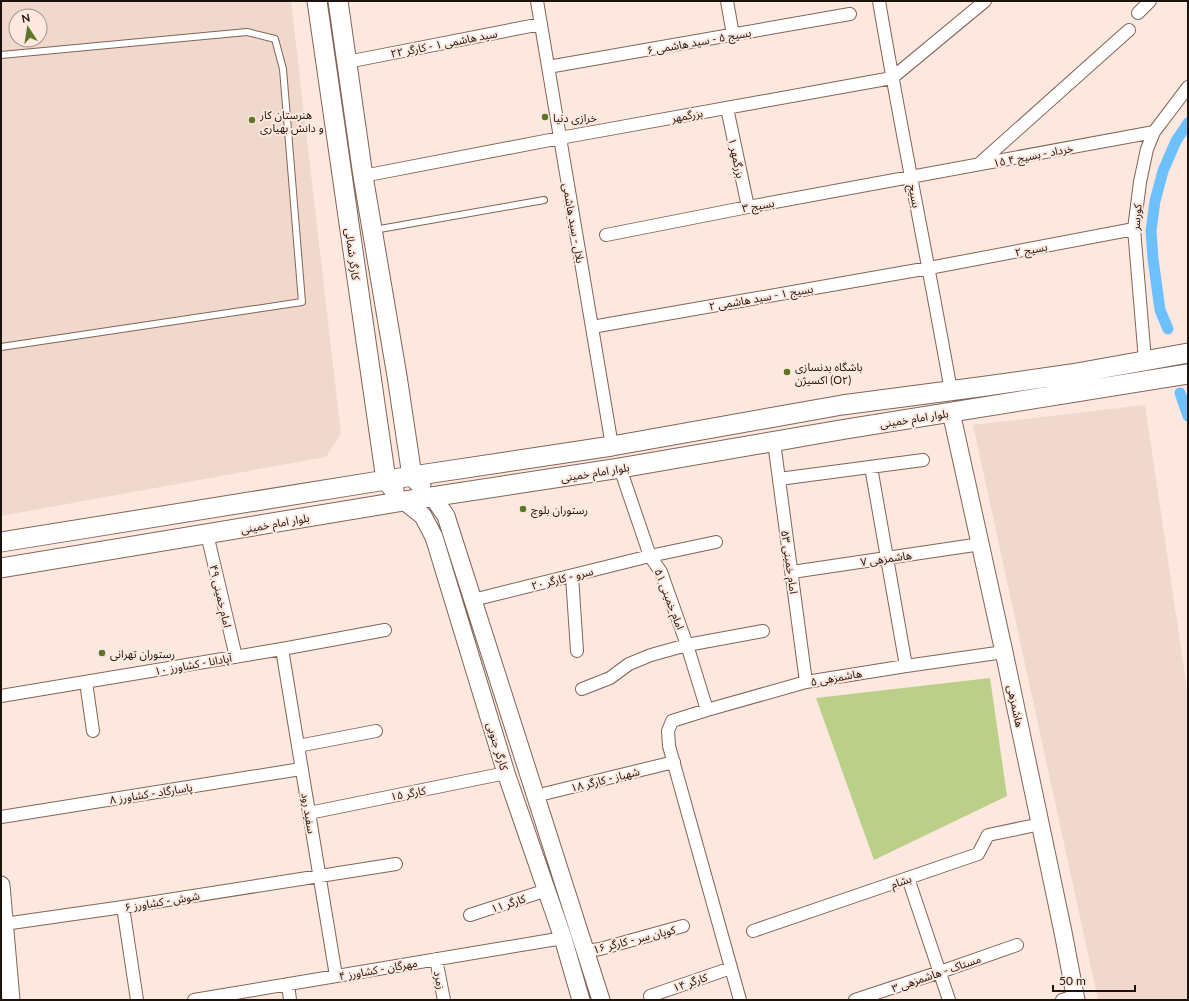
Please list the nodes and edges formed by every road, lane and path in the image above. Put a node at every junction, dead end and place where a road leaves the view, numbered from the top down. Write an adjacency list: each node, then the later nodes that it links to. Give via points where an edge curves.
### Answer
1 (317, 1): 36 (main road, کارگر شمالی)
2 (338, 1): 14 (main road, کارگر شمالی)
3 (537, 1): 10 (street, بلال - سید هاشمی)
4 (727, 1): 12 (street)
5 (879, 1): 16 (street, بسیج)
6 (985, 1): 16 (street, بزرگمهر)
7 (1150, 1): 8 (street)
8 (1138, 13)
9 (850, 14): 12 (street, بسیج ۵ - سید هاشمی ۶)
10 (541, 24): 14 (street, سید هاشمی ۱ - کارگر ۲۲); 15 (street, بلال - سید هاشمی)
11 (1129, 30): 21 (street)
12 (733, 35): 15 (street, بسیج ۵ - سید هاشمی ۶)
13 (1, 55): 31 (lane, via 247,32 275,39 282,69 302,302)
14 (346, 62): 22 (main road, کارگر شمالی)
15 (548, 67): 20 (street, بلال - سید هاشمی)
16 (892, 78): 18 (street, بزرگمهر); 23 (street, بسیج)
17 (1188, 87): 19 (street, کورسر)
18 (727, 108): 20 (street, بزرگمهر); 25 (street, بزرگمهر ۱)
19 (1154, 132): 21 (street, ۱۵ خرداد - بسیج ۴); 26 (street, کورسر, via 1147,149)
20 (560, 138): 22 (street, بزرگمهر); 30 (street, بلال - سید هاشمی)
21 (978, 165): 23 (street, ۱۵ خرداد - بسیج ۴)
22 (363, 176): 27 (main road, کارگر شمالی)
23 (911, 178): 25 (street, بسیج ۳); 29 (street, بسیج)
24 (544, 200): 27 (lane)
25 (748, 207): 28 (street, بسیج ۳)
26 (1134, 229): 29 (street, بسیج ۲); 33 (street, کورسر)
27 (373, 231): 34 (main road, کارگر شمالی)
28 (606, 235)
29 (929, 268): 30 (street, بسیج ۱ - سید هاشمی ۲); 37 (street, بسیج)
30 (592, 327): 40 (street, بلال - سید هاشمی)
31 (1, 347)
32 (1188, 353): 33 (main road, بلوار امام خمینی)
33 (1145, 360): 37 (main road, بلوار امام خمینی, via 1071,374)
34 (397, 376): 36 (main road, via 396,382 385,389 379,388); 44 (main road, کارگر شمالی)
35 (1184, 376): 38 (main road, بلوار امام خمینی)
36 (371, 378): 46 (main road, کارگر شمالی)
37 (951, 391): 40 (main road, بلوار امام خمینی, via 842,405)
38 (952, 412): 39 (main road, بلوار امام خمینی); 52 (main road, هاشمزهی)
39 (774, 442): 43 (main road, بلوار امام خمینی); 45 (street, امام خمینی ۵۳)
40 (612, 446): 44 (main road, بلوار امام خمینی)
41 (923, 460): 42 (street)
42 (871, 467): 45 (street); 54 (street)
43 (620, 468): 47 (main road, بلوار امام خمینی); 53 (street, امام خمینی ۵۱)
44 (412, 476): 46 (main road, بلوار امام خمینی); 47 (main road)
45 (779, 479): 56 (street, امام خمینی ۵۳)
46 (386, 480): 48 (main road); 50 (main road, بلوار امام خمینی)
47 (433, 497): 48 (main road, بلوار امام خمینی); 58 (main road, کارگر جنوبی, via 446,516)
48 (404, 501): 49 (main road, بلوار امام خمینی); 78 (main road, کارگر جنوبی, via 423,516 434,537)
49 (206, 534): 55 (main road, بلوار امام خمینی); 65 (street, امام خمینی ۴۹)
50 (1, 542)
51 (716, 542): 53 (street, سرو - کارگر ۲۰)
52 (980, 544): 54 (street, هاشمزهی ۷); 64 (main road, هاشمزهی)
53 (650, 556): 57 (street, سرو - کارگر ۲۰); 61 (street, امام خمینی ۵۱, via 661,572)
54 (887, 558): 56 (street, هاشمزهی ۷); 66 (street)
55 (1, 568)
56 (792, 572): 68 (street, امام خمینی ۵۳)
57 (572, 576): 58 (street, سرو - کارگر ۲۰); 63 (street)
58 (473, 600): 77 (main road, کارگر جنوبی)
59 (385, 630): 62 (street, آپادانا - کشاورز ۱۰)
60 (763, 631): 61 (street)
61 (687, 645): 69 (street, via 629,664 610,678); 71 (street, امام خمینی ۵۱)
62 (282, 649): 65 (street, آپادانا - کشاورز ۱۰); 74 (street, سفید رود)
63 (577, 651)
64 (1004, 652): 66 (street, هاشمزهی ۵); 82 (main road, هاشمزهی)
65 (236, 657): 67 (street, آپادانا - کشاورز ۱۰)
66 (906, 666): 68 (street, هاشمزهی ۵)
67 (86, 682): 70 (street, آپادانا - کشاورز ۱۰); 72 (street)
68 (806, 682): 71 (street, هاشمزهی ۵)
69 (582, 689)
70 (1, 696)
71 (707, 710): 75 (street, هاشمزهی ۵, via 672,722 668,731)
72 (93, 731)
73 (376, 731): 74 (street)
74 (298, 746): 76 (street, سفید رود)
75 (674, 762): 79 (street, شهباز - کارگر ۱۸); 97 (street)
76 (301, 768): 80 (street, سفید رود); 81 (street, پاسارگاد - کشاورز ۸)
77 (527, 768): 78 (main road); 79 (main road, کارگر جنوبی)
78 (506, 773): 80 (street, کارگر ۱۵); 87 (main road, کارگر جنوبی)
79 (536, 796): 95 (main road, کارگر جنوبی)
80 (309, 813): 84 (street, سفید رود)
81 (1, 817)
82 (1040, 824): 85 (street, بشام, via 988,835 978,854); 102 (main road, هاشمزهی, via 1063,932)
83 (396, 864): 84 (street, شوش - کشاورز ۶)
84 (319, 877): 88 (street, شوش - کشاورز ۶); 99 (street, سفید رود)
85 (908, 878): 92 (street, بشام); 98 (street)
86 (1, 885): 90 (main road)
87 (547, 890): 89 (street, کارگر ۱۱); 93 (main road, کارگر جنوبی)
88 (123, 907): 90 (street, شوش - کشاورز ۶); 104 (street)
89 (470, 915)
90 (4, 924): 103 (main road)
91 (683, 926): 95 (street, کوپان سر - کارگر ۱۶)
92 (753, 931)
93 (562, 938): 96 (street, مهرگان - کشاورز ۴); 108 (main road, کارگر جنوبی)
94 (1017, 945): 98 (street, مستاک - هاشمزهی ۳)
95 (585, 951): 109 (main road, کارگر جنوبی)
96 (436, 959): 99 (street, مهرگان - کشاورز ۴); 107 (street, زمرد)
97 (731, 968): 101 (street, کارگر ۱۴); 110 (street)
98 (940, 972): 111 (street, مستاک - هاشمزهی ۳); 112 (street)
99 (336, 976): 100 (street, مهرگان - کشاورز ۴)
100 (288, 984): 105 (street, مهرگان - کشاورز ۴); 106 (street)
101 (650, 996)
102 (1071, 999)
103 (11, 1000)
104 (137, 1000)
105 (194, 1000)
106 (290, 1000)
107 (444, 1000)
108 (581, 1000)
109 (601, 1000)
110 (740, 1000)
111 (856, 1000)
112 (949, 1000)

